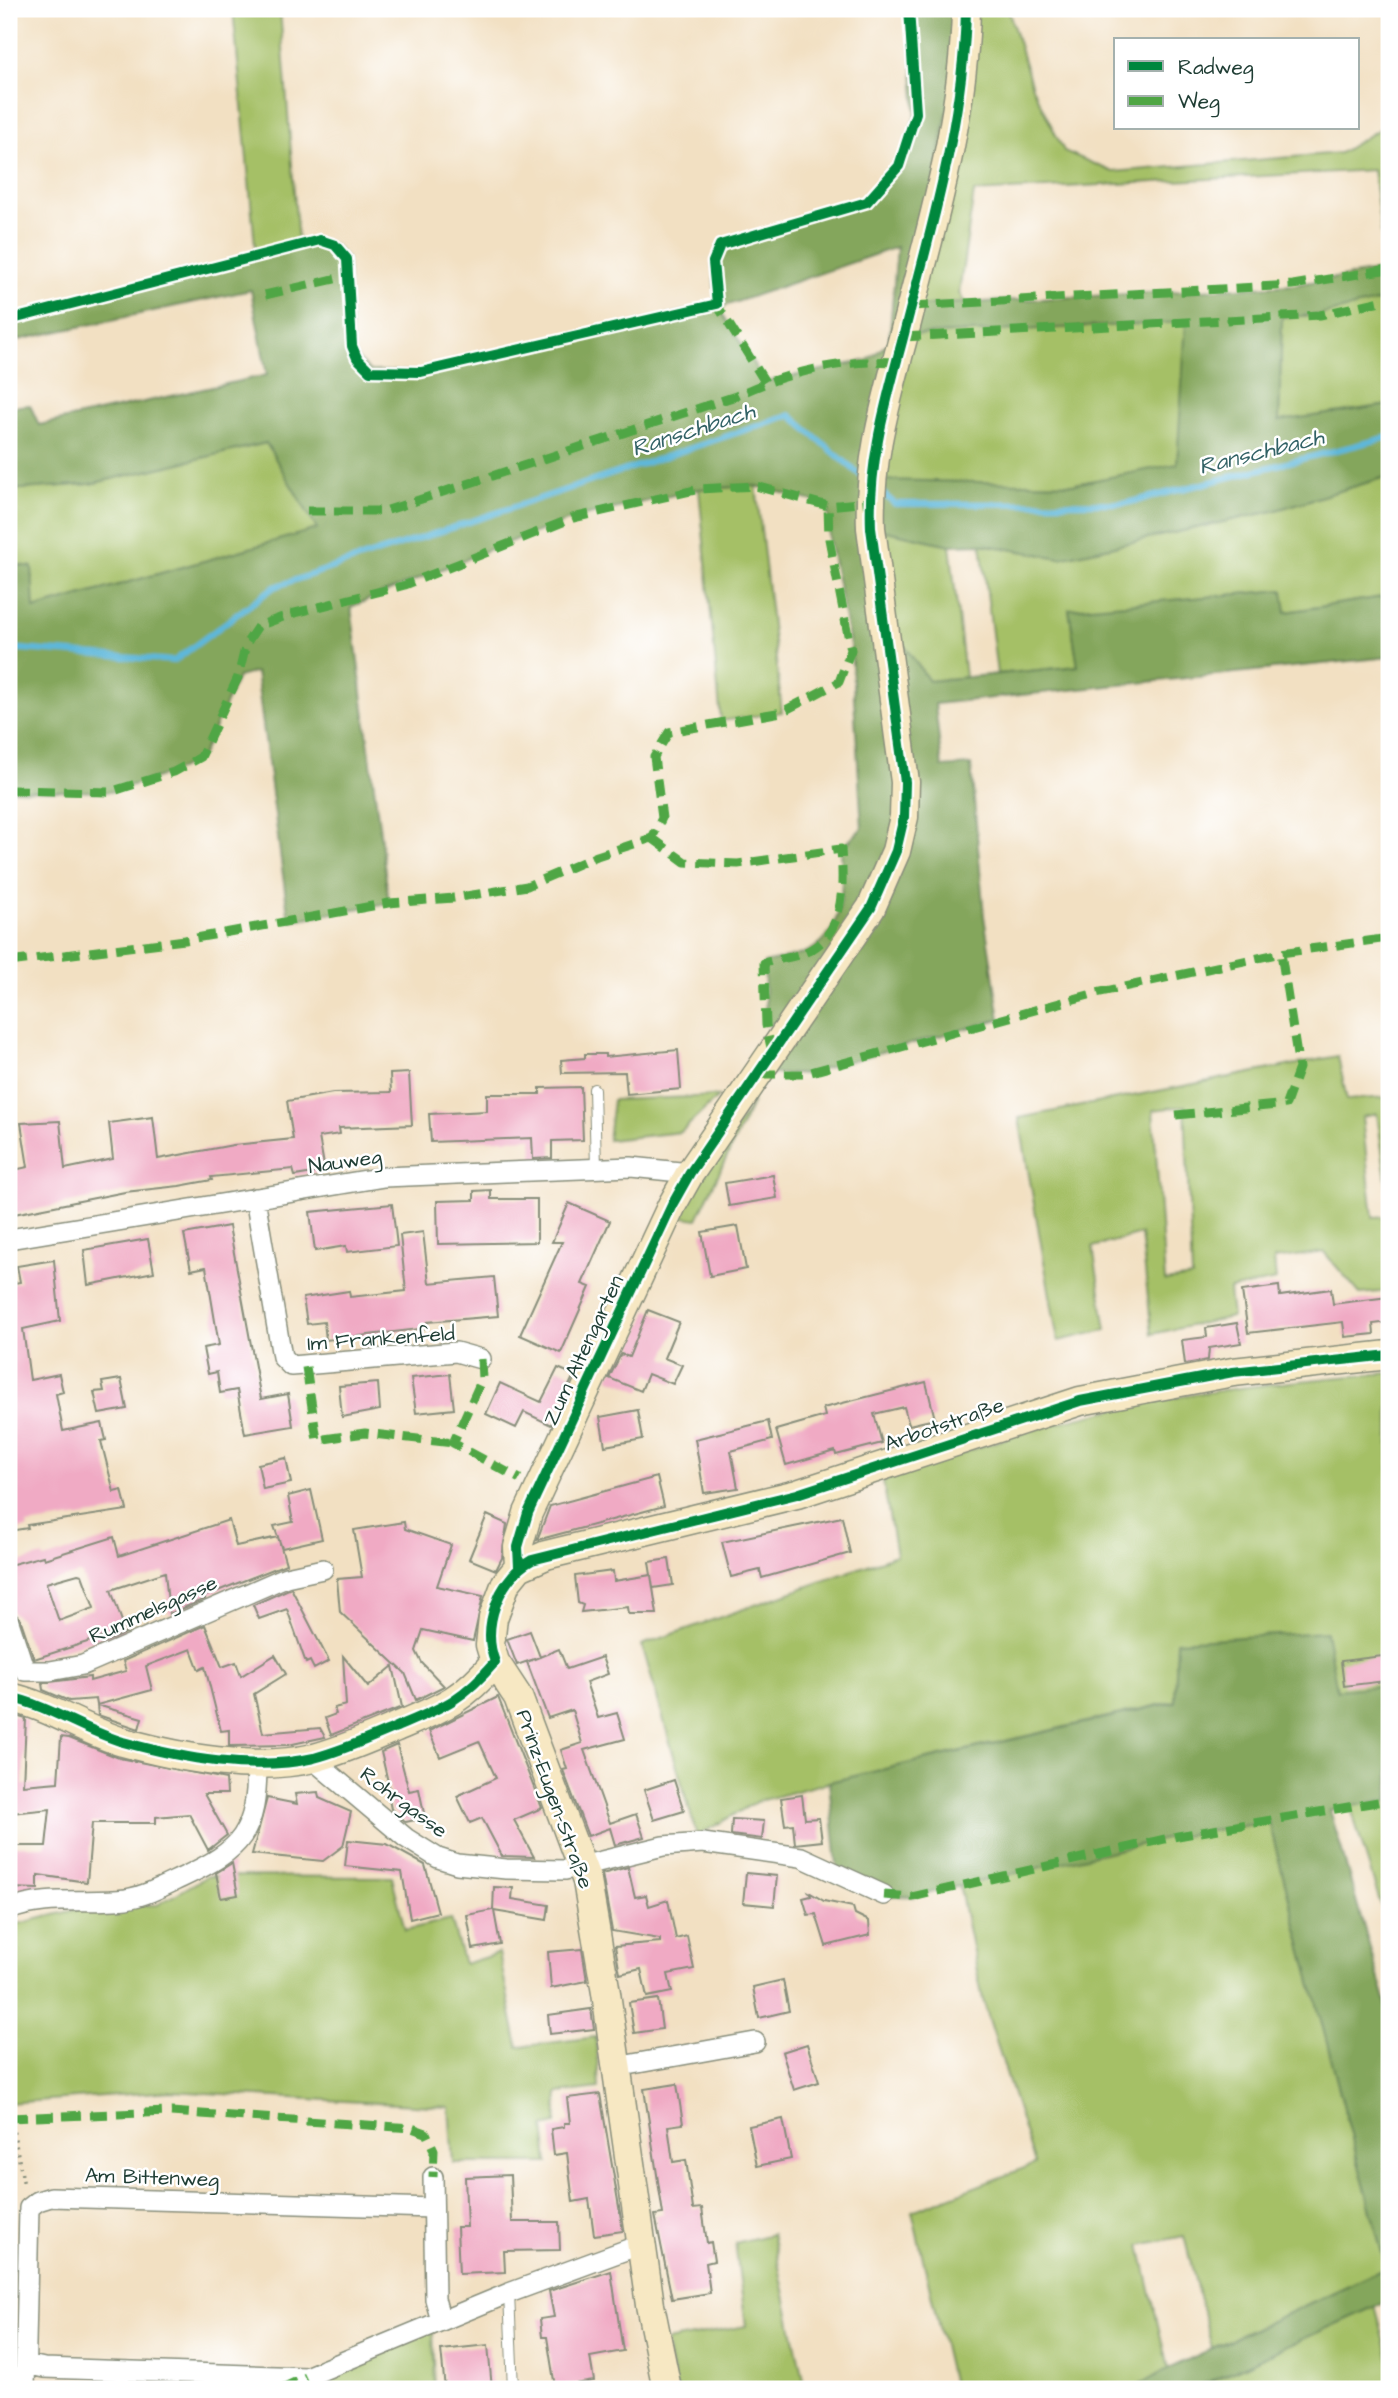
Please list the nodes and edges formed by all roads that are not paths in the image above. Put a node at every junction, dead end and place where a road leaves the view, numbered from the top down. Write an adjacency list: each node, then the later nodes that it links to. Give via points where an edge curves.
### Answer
1 (967, 9): 4 (street, Zum Altengarten, via 952,135 881,418 871,482 871,528 905,782 904,817 887,877 871,908)
2 (594, 1089): 3 (lane)
3 (596, 1168): 4 (street, Nauweg, via 655,1167); 5 (street, Nauweg, via 384,1177)
4 (690, 1173): 9 (street, Zum Altengarten, via 528,1513 518,1547)
5 (255, 1198): 6 (street, Nauweg); 8 (street, Im Frankenfeld, via 282,1357 290,1366 456,1352)
6 (9, 1239)
7 (1389, 1354): 9 (street, Arbotstraße, via 1234,1373 1080,1401 797,1494 545,1555)
8 (481, 1359)
9 (519, 1567): 12 (street, Zum Altengarten, via 506,1583 493,1618 490,1645)
10 (323, 1569): 13 (street, Rummelsgasse, via 286,1577 83,1665)
11 (9, 1622): 13 (street)
12 (495, 1662): 15 (street, via 459,1699); 17 (street, Prinz-Eugen-Straße, via 518,1697)
13 (24, 1671): 14 (street)
14 (9, 1695): 16 (street, via 125,1742 204,1759)
15 (311, 1758): 16 (street); 17 (street, Rohrgasse, via 406,1838 438,1858 506,1869)
16 (257, 1763): 19 (street, via 245,1832 237,1846 216,1860 127,1899 51,1900)
17 (583, 1866): 18 (street, Rohrgasse, via 663,1846 703,1843 802,1857); 21 (street, Prinz-Eugen-Straße)
18 (884, 1895)
19 (9, 1910)
20 (755, 2042): 21 (street)
21 (616, 2067): 24 (street, Prinz-Eugen-Straße)
22 (433, 2177): 23 (street)
23 (433, 2208): 26 (street, via 435,2299); 27 (street, Am Bittenweg, via 51,2197 38,2201 29,2208)
24 (642, 2244): 25 (street); 30 (street, Prinz-Eugen-Straße)
25 (509, 2293): 26 (street); 29 (lane)
26 (441, 2320): 27 (street, via 306,2377)
27 (26, 2364): 28 (street)
28 (25, 2389)
29 (513, 2389)
30 (667, 2389)

